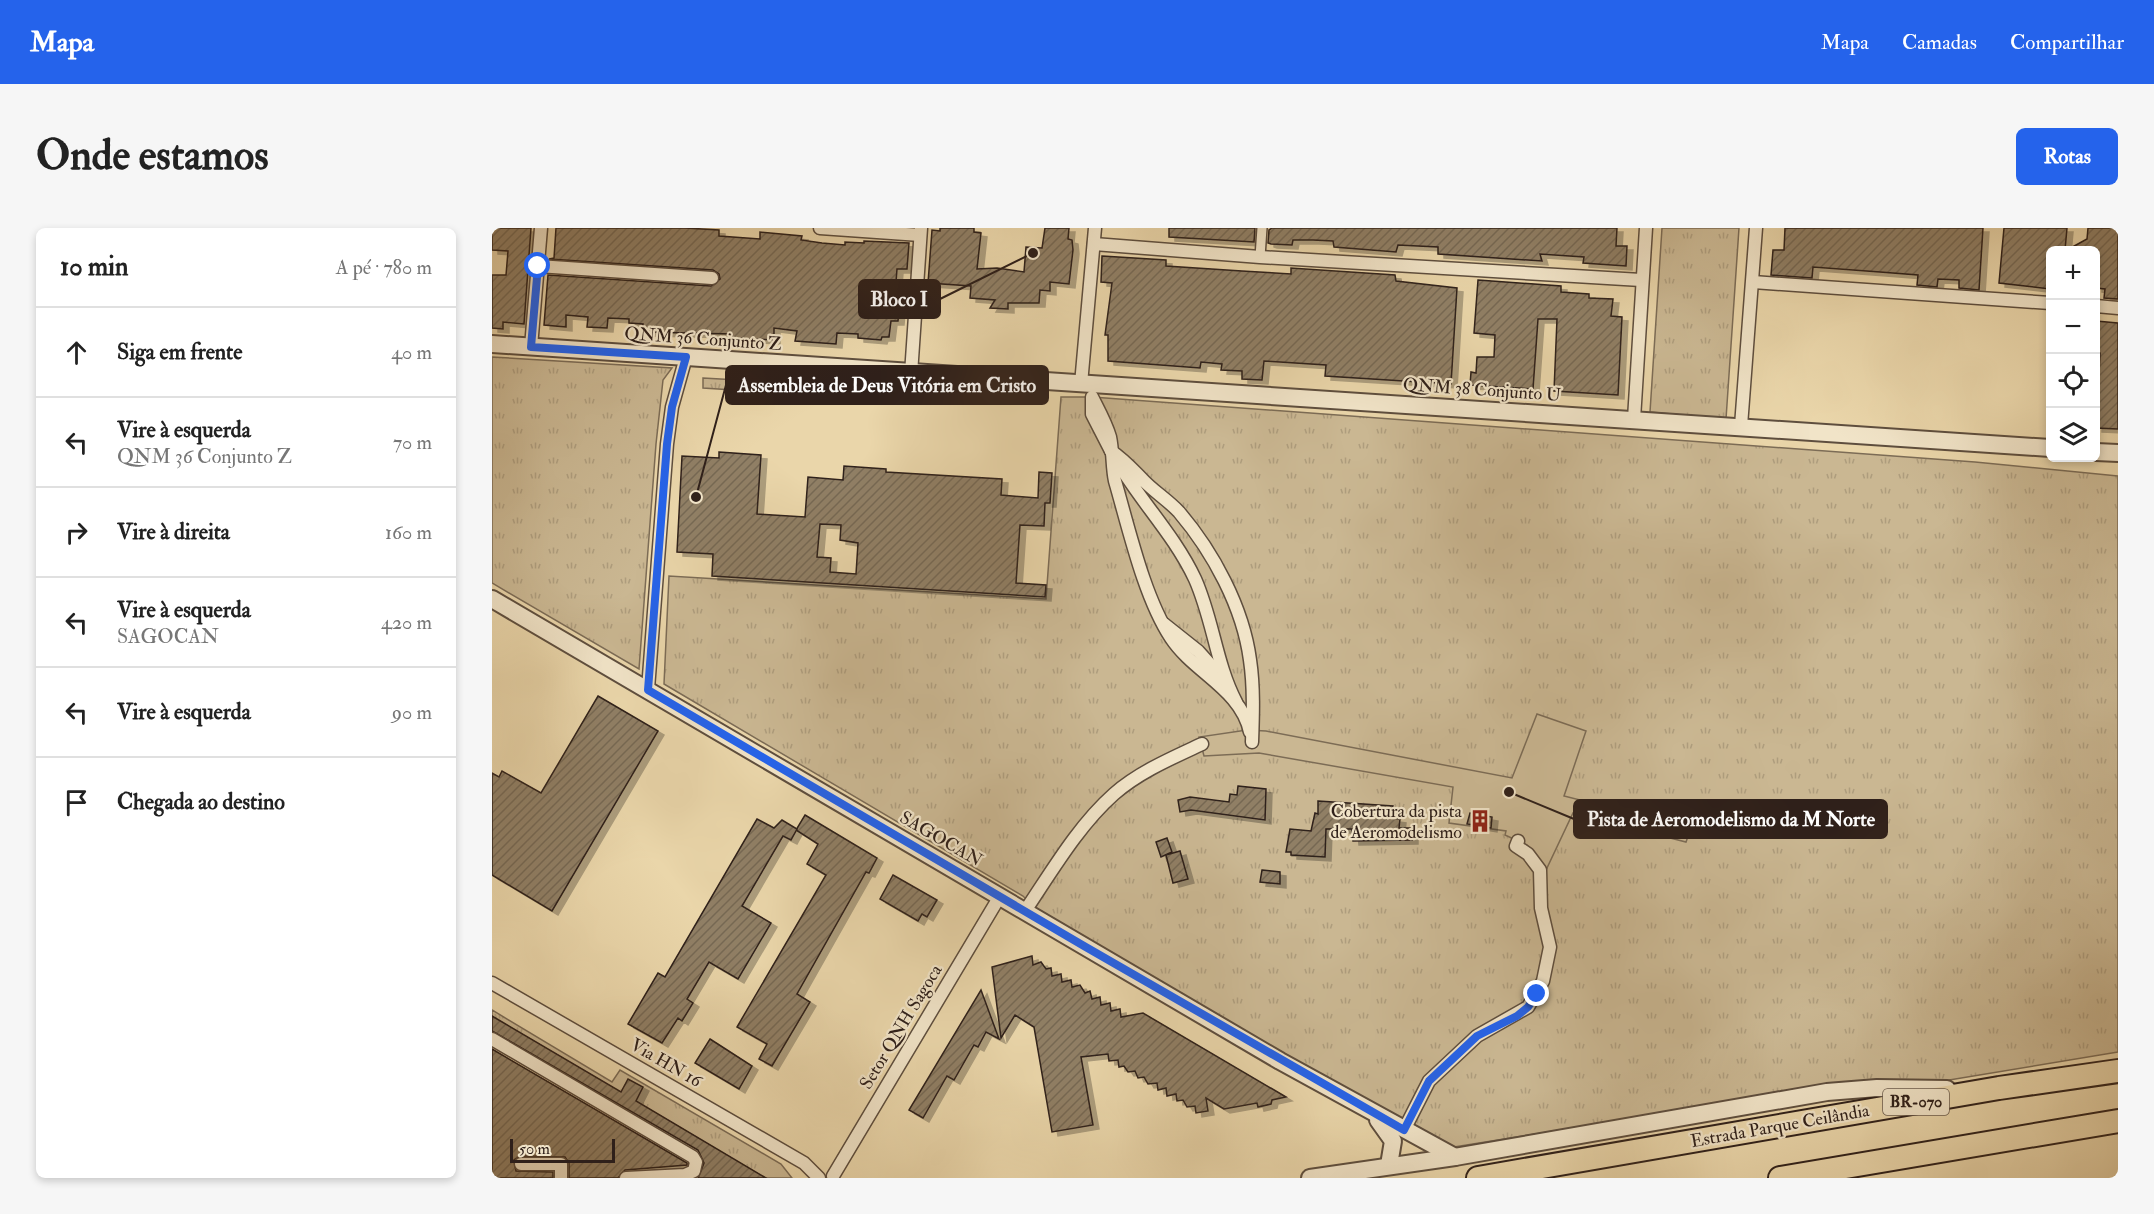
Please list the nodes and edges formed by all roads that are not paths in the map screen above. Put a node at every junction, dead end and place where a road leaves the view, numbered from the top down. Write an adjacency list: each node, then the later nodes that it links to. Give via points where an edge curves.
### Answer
1 (541, 228): 10 (street)
2 (820, 228): 7 (street)
3 (1095, 228): 8 (street)
4 (1262, 228): 9 (street)
5 (1646, 228): 12 (street)
6 (1756, 228): 13 (street)
7 (921, 231): 20 (street)
8 (1094, 244): 9 (street); 21 (street)
9 (1260, 257): 12 (street)
10 (538, 266): 11 (street); 18 (street)
11 (712, 278)
12 (1641, 280): 22 (street)
13 (1753, 282): 14 (street); 23 (street)
14 (2046, 303)
15 (2100, 306): 16 (street)
16 (2118, 308)
17 (492, 344): 18 (street, QNM 36 Conjunto Z)
18 (531, 347): 19 (street, QNM 36 Conjunto Z)
19 (686, 357): 20 (street, QNM 36 Conjunto Z); 31 (street, via 672,407 667,444)
20 (911, 374): 21 (street, QNM 38 Conjunto U)
21 (1081, 384): 22 (street, QNM 38 Conjunto U)
22 (1634, 419): 23 (street, QNM 38 Conjunto U)
23 (1741, 426): 24 (street, QNM 38 Conjunto U)
24 (2046, 448)
25 (1111, 451): 29 (street, via 1128,527); 30 (street, via 1168,532 1195,580); 32 (street, via 1129,462 1177,510 1204,542 1222,578 1250,657 1252,742 1248,722)
26 (2100, 452): 27 (street)
27 (2118, 453)
28 (492, 599): 31 (street, SAGOCAN)
29 (1163, 624): 30 (street, via 1198,651); 32 (street, via 1182,652)
30 (1227, 684): 32 (street)
31 (648, 690): 35 (street, SAGOCAN)
32 (1236, 702)
33 (1202, 744): 36 (street, via 1171,758 1115,793 1091,817)
34 (1518, 841): 43 (street, via 1516,846 1540,870 1541,908 1550,947 1543,981 1528,1007 1477,1036 1429,1081)
35 (1000, 896): 36 (street, SAGOCAN); 48 (street, Setor QNH Sagoca)
36 (1025, 911): 41 (street, SAGOCAN)
37 (492, 983): 51 (street, Via HN 16, via 804,1163)
38 (492, 1039): 50 (street, via 696,1162 693,1171 685,1175)
39 (2118, 1071): 40 (highway, Estrada Parque Ceilândia / BR-070)
40 (1999, 1088): 44 (street, via 1827,1092); 47 (highway, Estrada Parque Ceilândia / BR-070)
41 (1372, 1113): 43 (street, SAGOCAN); 46 (street, SAGOCAN, via 1393,1141)
42 (2118, 1121): 54 (highway)
43 (1404, 1130): 44 (street, SAGOCAN)
44 (1455, 1157): 46 (street)
45 (521, 1164): 49 (street, via 561,1164)
46 (1389, 1165): 52 (street)
47 (1525, 1173): 53 (highway, Estrada Parque Ceilândia / BR-070)
48 (834, 1177)
49 (561, 1178)
50 (626, 1178)
51 (819, 1178)
52 (1310, 1178)
53 (1478, 1178)
54 (1780, 1178)

